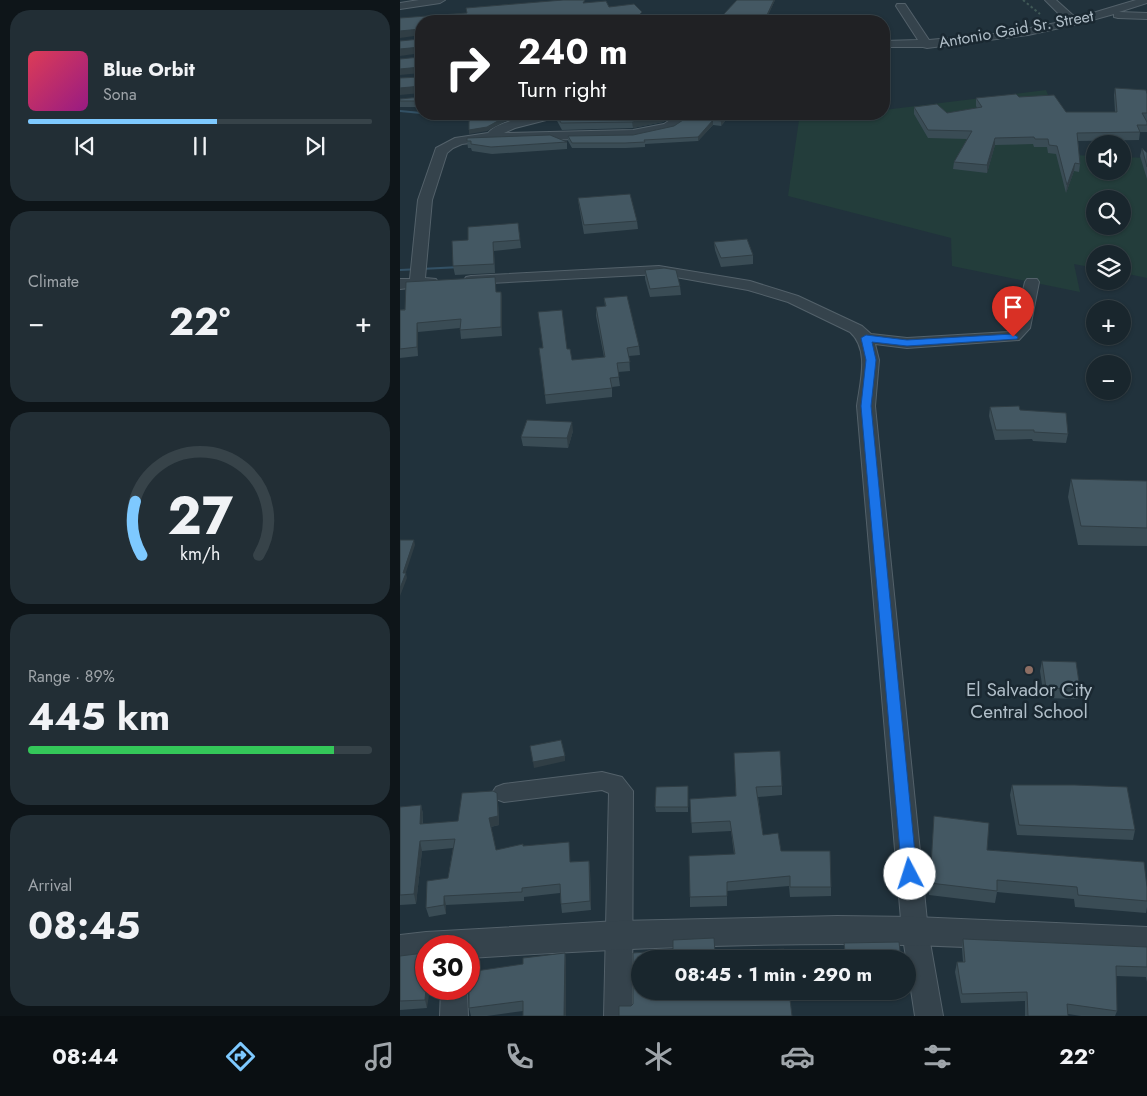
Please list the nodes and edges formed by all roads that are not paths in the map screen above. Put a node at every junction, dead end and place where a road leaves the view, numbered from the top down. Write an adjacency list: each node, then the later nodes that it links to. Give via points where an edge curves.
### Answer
1 (440, 0): 4 (street)
2 (1050, 0): 9 (street)
3 (1147, 0): 7 (street, Antonio Gaid Sr. Street)
4 (414, 2): 5 (street)
5 (400, 6)
6 (901, 6): 11 (street)
7 (1102, 14): 8 (street); 9 (street, Antonio Gaid Sr. Street)
8 (1147, 16)
9 (1074, 22): 11 (street, Antonio Gaid Sr. Street, via 978,39)
10 (890, 44): 11 (street, Antonio Gaid Sr. Street)
11 (927, 44)
12 (531, 120): 14 (street)
13 (678, 120): 14 (street, via 665,127 633,134)
14 (486, 137): 16 (street, via 459,141 441,151 425,200)
15 (1032, 282): 18 (street, via 1022,328 1013,337 907,343)
16 (417, 283): 17 (street); 18 (street, via 659,270 750,286 793,299)
17 (400, 284)
18 (866, 338): 20 (street, via 871,360 866,406)
19 (504, 793): 21 (street, via 602,781 614,784 621,791)
20 (915, 931): 21 (street); 22 (street); 29 (street)
21 (618, 934): 23 (street); 28 (street)
22 (1147, 942)
23 (480, 943)
24 (415, 948): 25 (street)
25 (400, 949)
26 (454, 1000): 27 (street)
27 (454, 1016)
28 (618, 1016)
29 (928, 1016)

